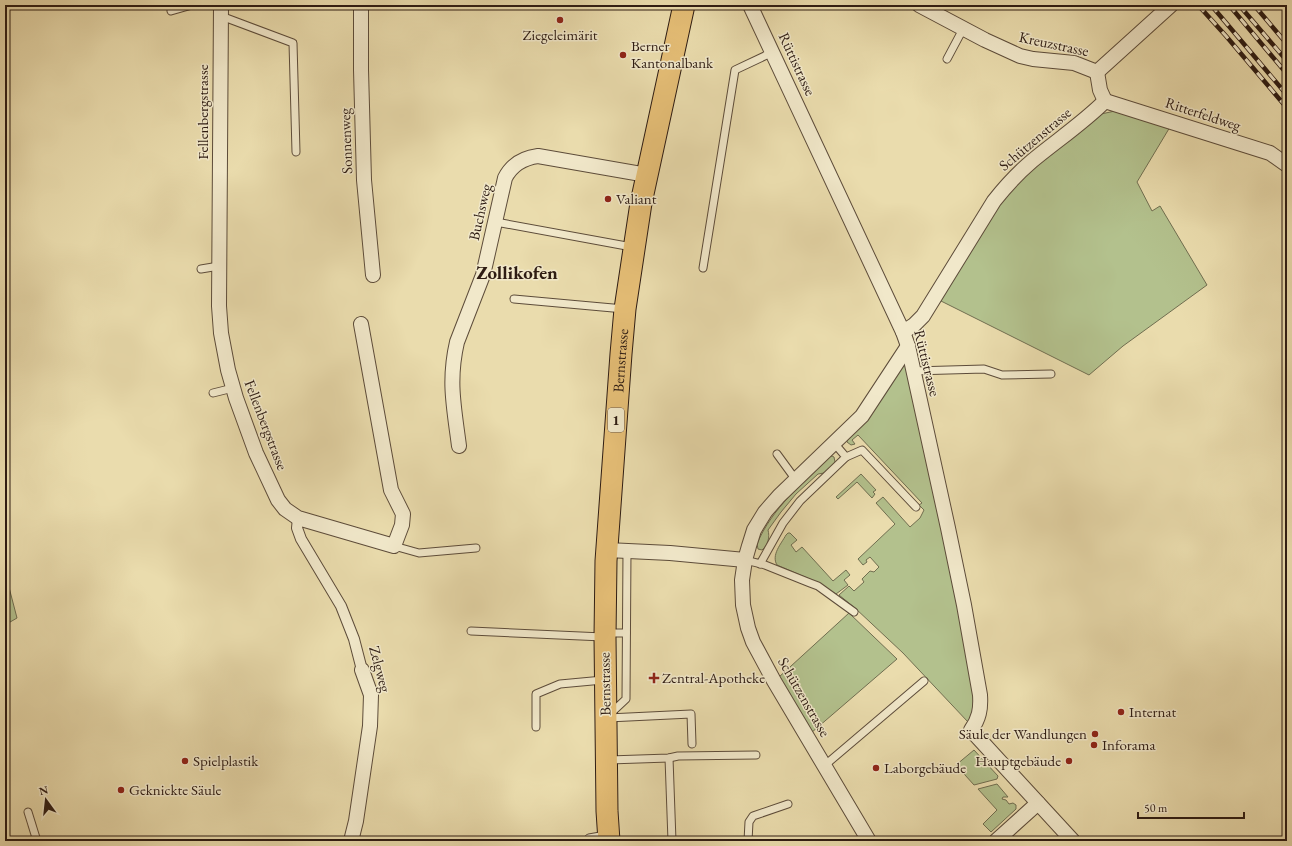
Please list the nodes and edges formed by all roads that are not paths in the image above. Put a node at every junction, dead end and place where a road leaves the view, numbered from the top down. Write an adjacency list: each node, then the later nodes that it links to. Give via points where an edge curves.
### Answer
1 (192, 5): 7 (lane)
2 (361, 5): 22 (street, Sonnenweg, via 364,180)
3 (684, 5): 16 (main road, Bernstrasse / 1)
4 (750, 5): 10 (street, Rüttistrasse)
5 (919, 5): 9 (street, Kreuzstrasse)
6 (1171, 5): 12 (street)
7 (171, 10)
8 (221, 11): 14 (lane, via 293,43); 19 (street, Fellenbergstrasse)
9 (963, 29): 11 (lane); 12 (street, Kreuzstrasse, via 1020,56 1074,63)
10 (772, 52): 20 (lane, via 735,70); 26 (street, Rüttistrasse)
11 (947, 59)
12 (1097, 72): 13 (street)
13 (1105, 101): 15 (street, Ritterfeldweg, via 1270,153); 26 (street, Schützenstrasse, via 1031,162 1006,187 994,201 923,316)
14 (296, 152)
15 (1287, 165)
16 (647, 175): 17 (street, Buchsweg, via 538,156 530,157 519,162 508,172); 18 (main road, Bernstrasse / 1)
17 (496, 222): 18 (lane); 33 (street, Buchsweg, via 483,275 457,342 453,364 452,388)
18 (634, 247): 24 (main road, Bernstrasse / 1)
19 (218, 266): 21 (lane); 30 (street, Fellenbergstrasse, via 221,333)
20 (704, 268)
21 (200, 269)
22 (373, 275)
23 (514, 300): 24 (lane)
24 (625, 309): 41 (main road, Bernstrasse / 1)
25 (361, 324): 39 (street, via 391,490 403,514 402,525)
26 (903, 332): 27 (street, Rüttistrasse)
27 (908, 346): 28 (street, Rüttistrasse); 32 (street, Schützenstrasse, via 862,416)
28 (913, 371): 29 (lane, via 984,368 1002,375); 59 (street, Rüttistrasse, via 964,604 980,695 978,719 971,730)
29 (1051, 374)
30 (233, 388): 31 (lane); 38 (street, Fellenbergstrasse, via 256,453 272,488 285,509)
31 (214, 394)
32 (834, 443): 35 (lane); 36 (street, Schützenstrasse)
33 (459, 446)
34 (777, 454): 36 (lane)
35 (846, 457): 37 (lane, via 862,450); 44 (lane, via 800,501 783,522)
36 (796, 480): 43 (street, Schützenstrasse, via 765,512 754,530)
37 (916, 507)
38 (298, 518): 39 (street, Fellenbergstrasse); 49 (street, Zelgweg, via 297,528 301,539 341,606 354,639)
39 (394, 546): 40 (lane, via 419,553)
40 (476, 548)
41 (607, 550): 42 (street); 48 (main road, Bernstrasse / 1)
42 (627, 551): 43 (street); 47 (lane)
43 (744, 560): 44 (lane); 58 (street, Schützenstrasse, via 741,595 753,642)
44 (760, 564): 45 (lane, via 818,586)
45 (854, 612)
46 (471, 631): 48 (lane)
47 (626, 633): 48 (lane); 52 (lane, via 626,699)
48 (605, 635): 50 (main road, Bernstrasse / 1)
49 (362, 670): 64 (street, Zelgweg, via 371,695 370,720)
50 (605, 680): 52 (main road, Bernstrasse / 1); 53 (lane, via 560,684 536,694)
51 (924, 681): 58 (lane)
52 (606, 718): 54 (lane, via 691,714); 57 (main road, Bernstrasse / 1)
53 (536, 727)
54 (692, 744)
55 (756, 754): 56 (lane)
56 (669, 758): 57 (lane); 65 (lane)
57 (606, 760): 62 (main road, Bernstrasse / 1)
58 (824, 766): 67 (street, Schützenstrasse)
59 (1038, 803): 68 (street); 69 (street)
60 (788, 804): 66 (lane, via 753,816 749,822)
61 (28, 812): 63 (lane)
62 (602, 838)
63 (37, 841)
64 (351, 841)
65 (672, 841)
66 (748, 841)
67 (869, 841)
68 (996, 841)
69 (1073, 841)

